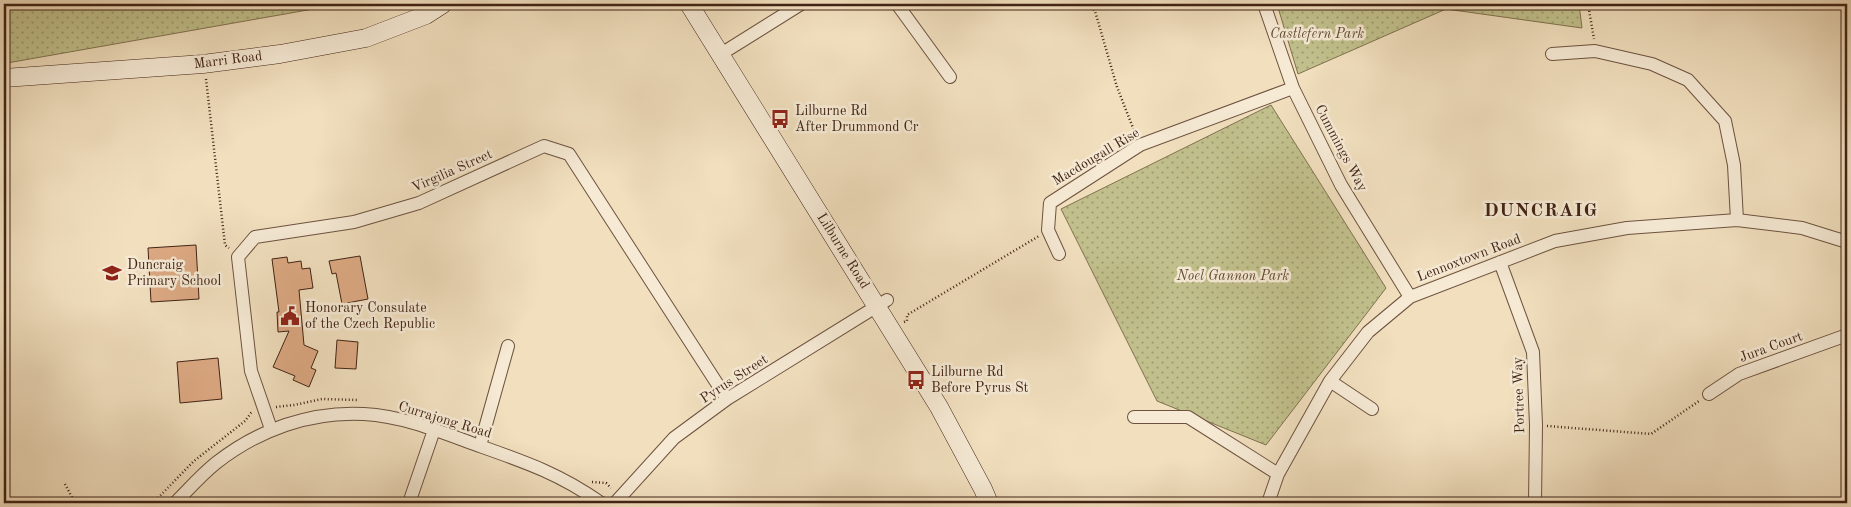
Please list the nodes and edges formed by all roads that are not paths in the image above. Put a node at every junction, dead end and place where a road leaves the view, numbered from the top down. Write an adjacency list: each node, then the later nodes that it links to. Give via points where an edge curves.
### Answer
1 (444, 4): 10 (street, Marri Road, via 426,15 366,38 280,54 203,64)
2 (689, 4): 7 (street, Lilburne Road)
3 (703, 4): 7 (street, Lilburne Road)
4 (801, 4): 7 (street)
5 (897, 4): 9 (street)
6 (1264, 4): 11 (street, Cummings Way)
7 (725, 51): 17 (street, Lilburne Road)
8 (1552, 54): 12 (street, via 1595,51 1652,64 1688,80 1725,121 1734,165)
9 (950, 77)
10 (4, 78)
11 (1292, 88): 14 (street, Macdougall Rise, via 1140,145 1050,203 1048,230); 16 (street, Cummings Way, via 1342,185)
12 (1737, 220): 13 (street, Lennoxtown Road, via 1802,228); 15 (street, Lennoxtown Road, via 1618,230 1555,242)
13 (1847, 242)
14 (1059, 254)
15 (1500, 262): 16 (street, Lennoxtown Road); 36 (street, Portree Way, via 1533,352)
16 (1410, 297): 20 (street, Lennoxtown Road, via 1368,332)
17 (882, 303): 22 (street, Pyrus Street); 33 (street, Lilburne Road); 34 (street, Lilburne Road, via 953,410)
18 (1847, 335): 21 (street, Jura Court, via 1739,374)
19 (508, 346): 27 (street)
20 (1330, 381): 23 (street); 28 (street, Lennoxtown Road)
21 (1709, 394)
22 (727, 399): 25 (street, Virgilia Street, via 569,154 544,146 419,203 354,222 255,237 238,257 251,371); 29 (street, Pyrus Street, via 674,438)
23 (1372, 409)
24 (1134, 417): 28 (street, via 1188,417)
25 (271, 429): 26 (street, Currajong Road, via 303,419 365,414); 30 (street, Currajong Road, via 215,464)
26 (434, 430): 27 (street, Currajong Road); 31 (street)
27 (480, 446): 32 (street, Currajong Road, via 547,471)
28 (1278, 474): 35 (street, Lennoxtown Road)
29 (617, 500)
30 (175, 503)
31 (410, 503)
32 (601, 503)
33 (988, 503)
34 (1000, 503)
35 (1268, 503)
36 (1535, 503)

